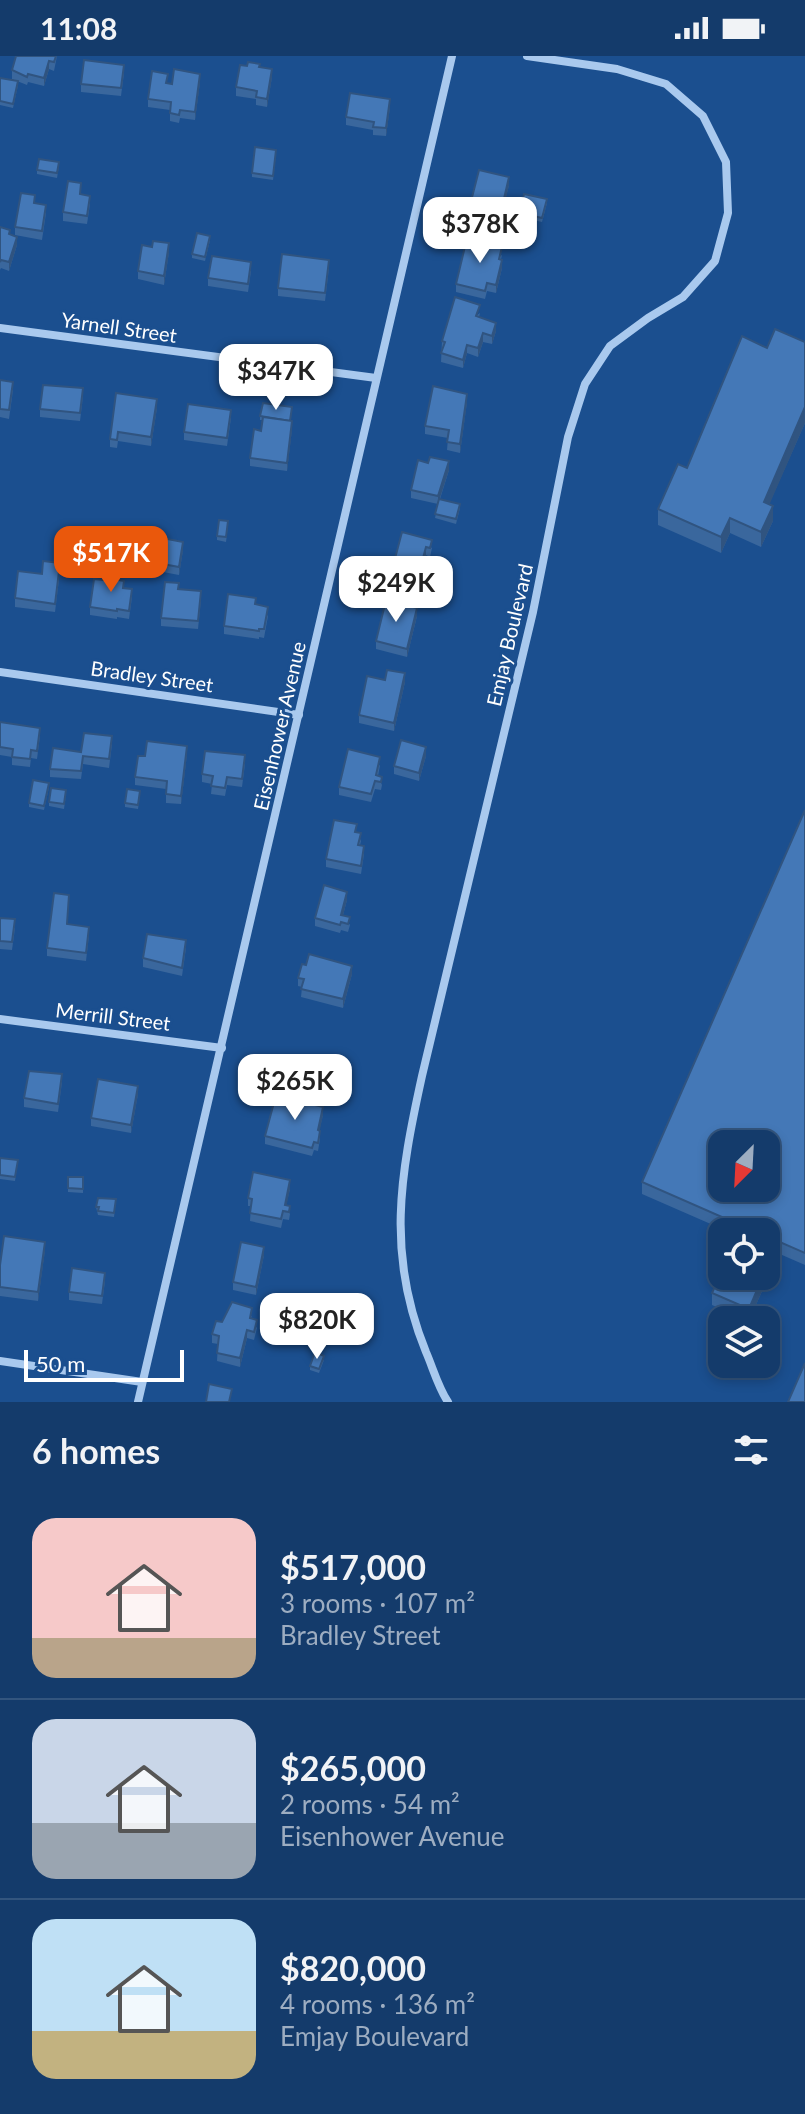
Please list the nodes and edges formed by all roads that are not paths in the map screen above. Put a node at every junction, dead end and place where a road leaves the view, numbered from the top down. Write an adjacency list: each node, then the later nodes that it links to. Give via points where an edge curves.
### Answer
1 (452, 56): 4 (street, Eisenhower Avenue)
2 (527, 56): 12 (street, Emjay Boulevard, via 617,69 666,84 703,116 726,162 728,213 715,261 683,297 610,346 585,384 568,437 533,612 408,1139 399,1204 406,1285 418,1331)
3 (0, 328): 4 (street, Yarnell Street)
4 (376, 378): 6 (street, Eisenhower Avenue)
5 (0, 672): 6 (street, Bradley Street)
6 (299, 715): 8 (street, Eisenhower Avenue)
7 (0, 1019): 8 (street, Merrill Street)
8 (222, 1048): 10 (street, Eisenhower Avenue)
9 (0, 1361): 10 (street)
10 (142, 1382): 11 (street, Eisenhower Avenue)
11 (138, 1402)
12 (448, 1402)

